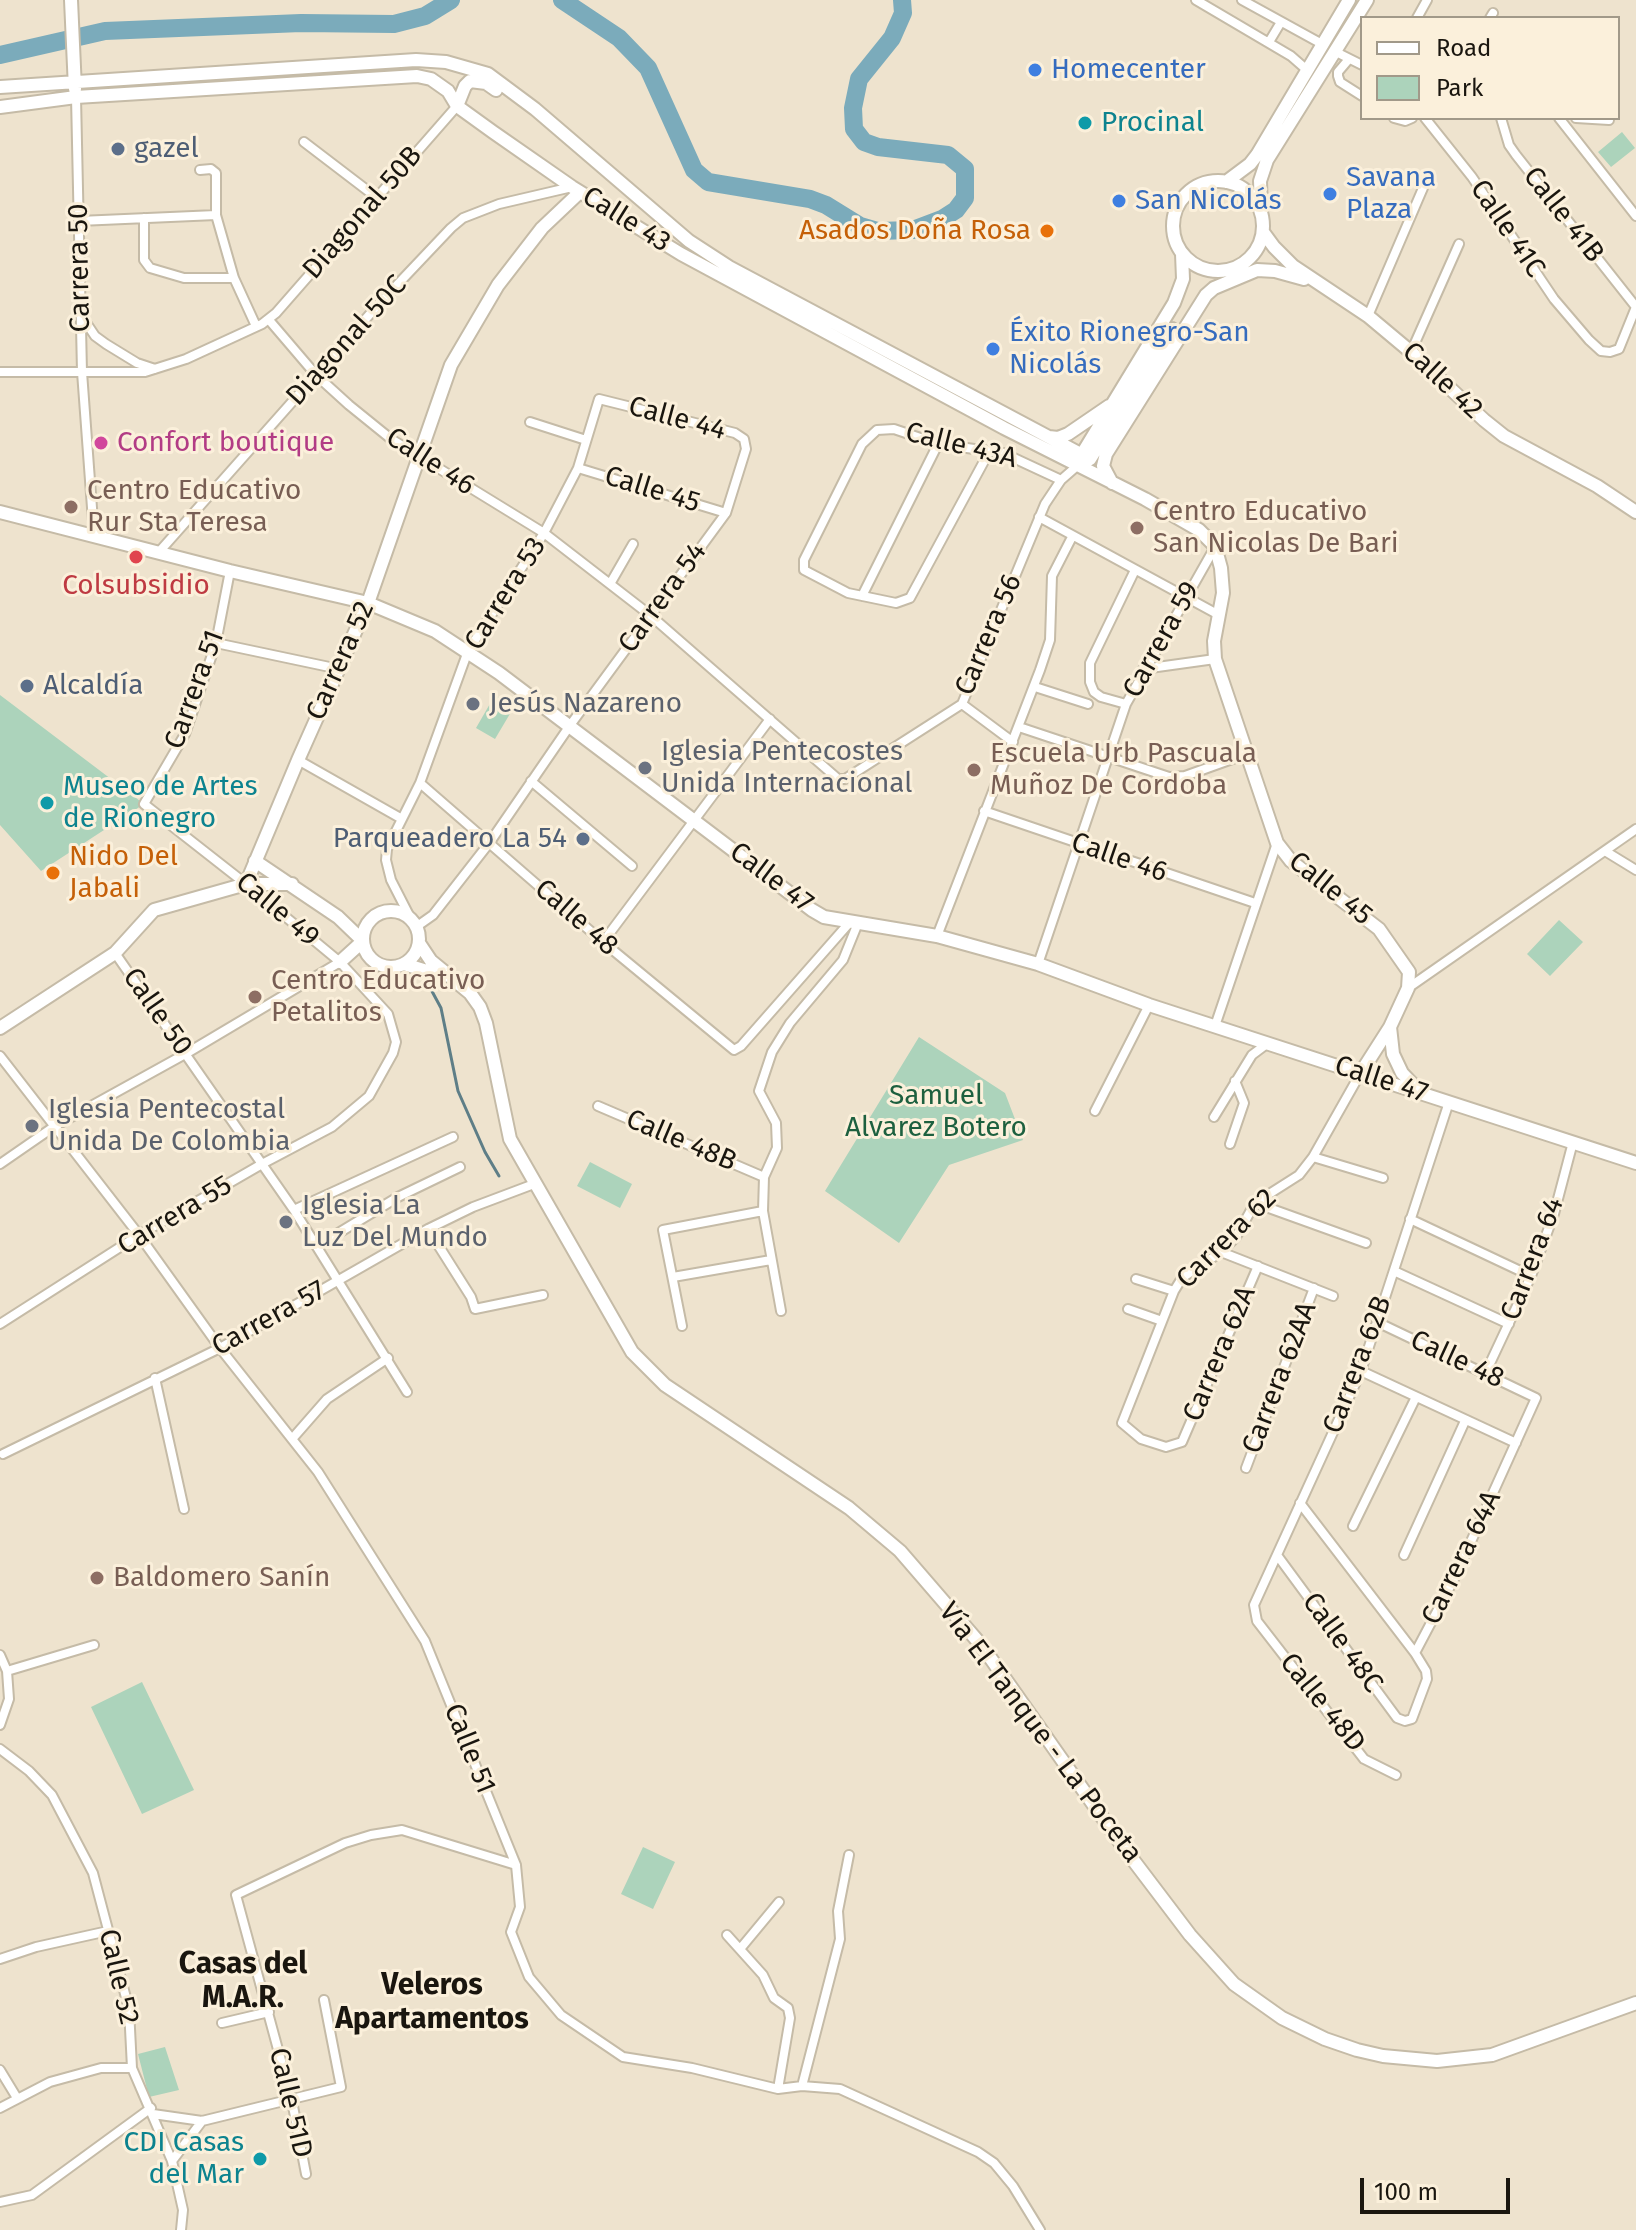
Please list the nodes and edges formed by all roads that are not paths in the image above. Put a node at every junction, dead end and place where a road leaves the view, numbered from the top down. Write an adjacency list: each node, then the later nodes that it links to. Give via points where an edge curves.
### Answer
1 (1196, 0): 7 (street)
2 (1242, 0): 6 (street)
3 (1349, 0): 8 (street)
4 (1367, 0): 9 (street)
5 (70, 4): 13 (street, Carrera 50)
6 (1281, 22): 7 (street); 8 (street)
7 (1269, 42): 12 (street)
8 (1322, 44): 12 (street)
9 (1334, 51): 10 (street); 31 (street, via 1267,160 1260,181)
10 (1349, 59): 11 (street); 15 (street, via 1338,76)
11 (1360, 64)
12 (1307, 70): 25 (street, via 1257,155)
13 (75, 81): 14 (street, Calle 43); 16 (street, Carrera 50); 23 (street, Calle 43, via 446,62 488,74)
14 (0, 87)
15 (1360, 95)
16 (76, 97): 17 (street, Calle 43, via 417,76 442,85); 18 (street, Calle 43); 35 (street, Carrera 50)
17 (457, 106): 23 (street, via 470,81 486,83 562,139); 27 (street, Calle 43); 28 (street, Diagonal 50B)
18 (0, 107)
19 (1427, 120): 42 (street, Calle 41C, via 1554,299 1601,351 1619,349)
20 (1502, 120): 42 (street, Calle 41B, via 1516,155)
21 (1561, 120): 33 (street)
22 (304, 142): 28 (street)
23 (575, 142): 30 (street, Calle 43)
24 (200, 170): 32 (street, via 216,173)
25 (1226, 182): 31 (street, via 1245,190); 38 (street, via 1205,183 1182,199 1173,227)
26 (1423, 188): 44 (street)
27 (576, 190): 29 (street, Calle 43); 51 (street, Diagonal 50C, via 499,204 463,218); 60 (street, Carrera 52, via 498,285 451,365)
28 (376, 197): 45 (street, Diagonal 50B)
29 (596, 201): 30 (street, via 637,220); 61 (street, Calle 43, via 681,254)
30 (642, 201): 55 (street, Calle 43, via 729,267)
31 (1261, 212): 36 (street)
32 (216, 215): 34 (street); 40 (street)
33 (1636, 216)
34 (144, 218): 35 (street); 40 (street, via 144,260 150,268 184,278)
35 (79, 221): 43 (street, Carrera 50)
36 (1263, 232): 39 (street, via 1252,257); 41 (street, Calle 42, via 1283,257)
37 (1459, 244): 47 (street)
38 (1182, 254): 39 (street, via 1200,268); 53 (street, Carrera 56, via 1179,292)
39 (1223, 271): 61 (street, Carrera 56, via 1194,297)
40 (234, 278): 46 (street)
41 (1315, 282): 44 (street, Calle 42); 64 (street, via 1257,270 1206,295 1106,454 1103,466)
42 (1636, 307)
43 (81, 315): 48 (street, via 106,344); 50 (street, Carrera 50)
44 (1368, 316): 47 (street, Calle 42)
45 (269, 320): 46 (street); 51 (street, Calle 46)
46 (256, 326): 48 (street)
47 (1411, 352): 66 (street, Calle 42, via 1504,436)
48 (156, 369): 50 (street)
49 (0, 372): 50 (street)
50 (82, 372): 70 (street, Carrera 50)
51 (316, 375): 60 (street, Calle 46); 74 (street, Diagonal 50C)
52 (599, 399): 56 (street, Carrera 53); 58 (street, Calle 44, via 735,433 744,439)
53 (1114, 402): 55 (street, via 1068,434); 61 (street, Carrera 56)
54 (530, 422): 56 (street)
55 (1044, 436): 61 (street, Calle 43)
56 (586, 440): 62 (street, Carrera 53)
57 (938, 444): 59 (street, Calle 43A); 78 (street); 78 (street, Calle 43A, via 886,428 862,444 804,560 804,570 811,575)
58 (746, 449): 67 (street, Carrera 54)
59 (989, 452): 63 (street, Calle 43A, via 1016,457); 78 (street, via 910,598 896,603)
60 (419, 456): 69 (street, Calle 46); 80 (street, Carrera 52)
61 (1082, 460): 63 (street, Carrera 56); 64 (street, Calle 43)
62 (578, 468): 67 (street, Calle 45); 69 (street, Carrera 53)
63 (1061, 480): 68 (street, Carrera 56)
64 (1113, 484): 73 (street, Calle 43, via 1199,530)
65 (0, 512): 70 (street, Calle 47)
66 (1636, 512)
67 (726, 513): 81 (street, Carrera 54)
68 (1039, 517): 71 (street); 89 (street, Carrera 56)
69 (544, 533): 77 (street, Calle 46); 84 (street, Carrera 53)
70 (94, 535): 74 (street, Calle 47)
71 (1072, 537): 75 (street); 88 (street, via 1052,576 1050,640)
72 (633, 544): 77 (street)
73 (1215, 546): 79 (street, Carrera 59); 82 (street, Calle 45, via 1223,593)
74 (159, 552): 76 (street, Calle 47)
75 (1135, 570): 79 (street); 91 (street, via 1090,663 1094,692)
76 (230, 571): 80 (street, Calle 47); 83 (street, Carrera 51)
77 (610, 584): 81 (street, Calle 46)
78 (862, 596)
79 (1185, 598): 82 (street); 87 (street, Carrera 59)
80 (368, 603): 84 (street, Calle 47); 86 (street, Carrera 52)
81 (650, 615): 92 (street, Calle 46); 93 (street, Carrera 54)
82 (1219, 615): 85 (street, Calle 45)
83 (216, 643): 86 (street); 102 (street, Carrera 51, via 185,734)
84 (468, 651): 93 (street, Calle 47); 101 (street, Carrera 53)
85 (1215, 659): 87 (street); 96 (street, Calle 45)
86 (339, 669): 98 (street, Carrera 52)
87 (1143, 669): 91 (street, Carrera 59)
88 (1035, 687): 90 (street); 94 (street)
89 (962, 704): 95 (street); 99 (street, Carrera 56, via 845,779)
90 (1088, 704)
91 (1126, 704): 97 (street, Carrera 59)
92 (770, 719): 99 (street, Calle 46); 105 (street)
93 (569, 726): 100 (street, Carrera 54); 105 (street, Calle 47)
94 (1019, 727): 95 (street); 97 (street)
95 (1013, 742): 103 (street)
96 (1249, 753): 97 (street, via 1179,778); 108 (street, Calle 45)
97 (1106, 757): 109 (street, Carrera 59)
98 (298, 760): 104 (street); 111 (street, Carrera 52)
99 (821, 766)
100 (531, 781): 107 (street, Carrera 54); 112 (street)
101 (420, 783): 104 (street, Carrera 53); 107 (street, Calle 48)
102 (144, 804): 114 (street, Calle 49)
103 (984, 811): 109 (street, Calle 46); 121 (street)
104 (402, 819): 120 (street, Carrera 53, via 386,860)
105 (693, 819): 119 (street, Calle 47, via 812,910); 122 (street)
106 (1636, 829): 110 (street)
107 (490, 842): 120 (street, Carrera 54, via 433,915); 122 (street, Calle 48)
108 (1277, 843): 116 (street); 129 (street, Calle 45, via 1291,861 1379,929)
109 (1079, 844): 116 (street, Calle 46); 128 (street, Carrera 59)
110 (1605, 851): 113 (street); 131 (street)
111 (255, 861): 114 (street, Carrera 52); 115 (street)
112 (632, 866)
113 (1636, 870)
114 (246, 884): 115 (street); 125 (street, via 154,910); 126 (street, Calle 49)
115 (292, 884): 117 (street)
116 (1255, 903): 134 (street)
117 (338, 917): 118 (street); 124 (street)
118 (369, 922): 120 (street, via 389,912); 124 (street)
119 (851, 925): 121 (street, Calle 47); 122 (street, Calle 48, via 734,1050); 159 (street, via 852,942 843,960 772,1052 759,1091 776,1123 777,1148)
120 (415, 926): 123 (street)
121 (937, 936): 128 (street, Calle 47)
122 (603, 942)
123 (419, 943): 127 (street); 130 (street, Vía El Tanque - La Poceta)
124 (365, 947): 126 (street); 127 (street, via 383,966)
125 (115, 953): 136 (street); 140 (street, Calle 50)
126 (340, 962): 137 (street, Calle 49, via 380,1004); 140 (street)
127 (404, 964): 130 (street, Vía El Tanque - La Poceta)
128 (1038, 964): 133 (street, Calle 47)
129 (1409, 972): 131 (street); 132 (street)
130 (449, 978): 161 (street, Vía El Tanque - La Poceta, via 480,1007 506,1128)
131 (1422, 978): 132 (street)
132 (1408, 988): 135 (street)
133 (1149, 1005): 134 (street, Calle 47); 148 (street)
134 (1215, 1026): 138 (street, Calle 47)
135 (1390, 1027): 143 (street); 145 (street, via 1393,1054)
136 (0, 1028)
137 (394, 1029): 157 (street, Carrera 55, via 393,1053 369,1096 332,1127)
138 (1253, 1038): 139 (street, Calle 47); 141 (street)
139 (1268, 1043): 141 (street); 143 (street, Calle 47)
140 (187, 1053): 150 (street); 157 (street, Calle 50)
141 (1252, 1055): 144 (street)
142 (0, 1056): 150 (street, Calle 51)
143 (1360, 1074): 145 (street, Calle 47); 154 (street, Carrera 62)
144 (1235, 1081): 149 (street); 153 (street, via 1244,1103)
145 (1421, 1093): 146 (street, Calle 47)
146 (1449, 1102): 152 (street, Calle 47); 165 (street, Carrera 62B)
147 (598, 1106): 159 (street, Calle 48B)
148 (1095, 1111)
149 (1214, 1117)
150 (55, 1126): 156 (street); 167 (street, Calle 51)
151 (453, 1137): 163 (street)
152 (1573, 1142): 155 (street, Calle 47); 174 (street, Carrera 64)
153 (1230, 1144)
154 (1313, 1157): 160 (street); 162 (street, Carrera 62, via 1299,1175)
155 (1636, 1163)
156 (0, 1164)
157 (262, 1164): 163 (street, Calle 50); 167 (street, Carrera 55)
158 (460, 1167): 169 (street)
159 (764, 1177): 164 (street)
160 (1383, 1178)
161 (534, 1184): 166 (street, Carrera 57); 225 (street, Vía El Tanque - La Poceta, via 646,1368 872,1525 915,1569 982,1646 1124,1848 1234,1984 1282,2018 1325,2039 1383,2056 1437,2061 1492,2055)
162 (1255, 1203): 168 (street); 170 (street, Carrera 62)
163 (294, 1210): 169 (street, Calle 50)
164 (763, 1211): 171 (street); 175 (street, via 663,1230)
165 (1410, 1219): 173 (street, Carrera 62B); 174 (street)
166 (428, 1229): 177 (street, Carrera 57); 180 (street, via 475,1309)
167 (139, 1235): 186 (street, Carrera 55); 189 (street, Calle 51)
168 (1366, 1243)
169 (317, 1246): 177 (street, Calle 50)
170 (1221, 1252): 172 (street); 179 (street, Carrera 62, via 1182,1278)
171 (771, 1260): 175 (street); 183 (street)
172 (1258, 1266): 178 (street); 198 (street, Carrera 62A, via 1182,1442 1166,1447 1141,1439)
173 (1394, 1271): 185 (street, Carrera 62B); 187 (street)
174 (1531, 1276): 187 (street, Carrera 64)
175 (673, 1277): 188 (street)
176 (1136, 1279): 179 (street)
177 (338, 1280): 189 (street, Carrera 57); 190 (street, Calle 50)
178 (1314, 1288): 181 (street); 202 (street, Carrera 62AA)
179 (1174, 1291): 184 (street, Carrera 62)
180 (543, 1295)
181 (1333, 1296)
182 (1128, 1309): 184 (street)
183 (781, 1311)
184 (1162, 1321): 198 (street, Carrera 62)
185 (1379, 1323): 191 (street, Carrera 62B); 192 (street, Calle 48)
186 (0, 1324)
187 (1509, 1324): 192 (street, Carrera 64)
188 (682, 1326)
189 (220, 1348): 193 (street, Carrera 57); 199 (street, Calle 51)
190 (388, 1358): 194 (street, Calle 50); 199 (street, via 327,1399)
191 (1361, 1371): 195 (street); 203 (street, Carrera 62B)
192 (1485, 1374): 196 (street, Calle 48)
193 (155, 1378): 201 (street, Carrera 57); 204 (street)
194 (407, 1392)
195 (1416, 1397): 197 (street); 205 (street)
196 (1536, 1398): 200 (street, Carrera 64A)
197 (1465, 1421): 200 (street); 207 (street)
198 (1122, 1423)
199 (292, 1439): 218 (street, Calle 51, via 425,1641)
200 (1516, 1443): 210 (street, Carrera 64A)
201 (3, 1454)
202 (1246, 1468)
203 (1300, 1503): 206 (street, Carrera 62B); 210 (street)
204 (184, 1509)
205 (1353, 1526)
206 (1277, 1555): 208 (street, Carrera 62B, via 1254,1605); 213 (street, Calle 48C, via 1397,1718)
207 (1404, 1555)
208 (1257, 1621): 216 (street, Calle 48D, via 1364,1759)
209 (94, 1645): 212 (street)
210 (1415, 1653): 213 (street, Carrera 64A, via 1427,1679)
211 (0, 1655): 212 (street)
212 (7, 1671): 214 (street, via 9,1699)
213 (1412, 1719)
214 (0, 1725)
215 (0, 1749): 220 (street, Calle 52, via 52,1795 93,1873)
216 (1396, 1775)
217 (849, 1855): 230 (street, via 838,1911 840,1939)
218 (516, 1865): 226 (street, Calle 51D, via 402,1830 345,1843 236,1895); 231 (street, Calle 51, via 520,1907 511,1932 529,1977 561,2015 623,2057)
219 (779, 1902): 222 (street)
220 (108, 1931): 223 (street); 228 (street, Calle 52, via 129,2009)
221 (727, 1935): 222 (street)
222 (740, 1949): 231 (street, via 763,1975 774,1998 788,2008)
223 (0, 1959)
224 (324, 2000): 233 (street, via 341,2087)
225 (1636, 2003)
226 (269, 2012): 227 (street); 233 (street, Calle 51D)
227 (222, 2023)
228 (132, 2068): 232 (street, via 101,2068); 235 (street, Calle 52)
229 (0, 2070): 232 (street)
230 (802, 2086): 231 (street, Calle 51); 241 (street, Calle 51, via 840,2089 978,2152 1013,2186)
231 (778, 2089)
232 (17, 2098): 234 (street)
233 (292, 2101): 236 (street); 238 (street, Calle 51D)
234 (0, 2108)
235 (152, 2111): 236 (street); 237 (street, Calle 52); 239 (street, via 32,2195)
236 (202, 2121): 237 (street)
237 (172, 2161): 240 (street, Calle 52, via 183,2210)
238 (306, 2174)
239 (0, 2202)
240 (181, 2230)
241 (1040, 2230)

